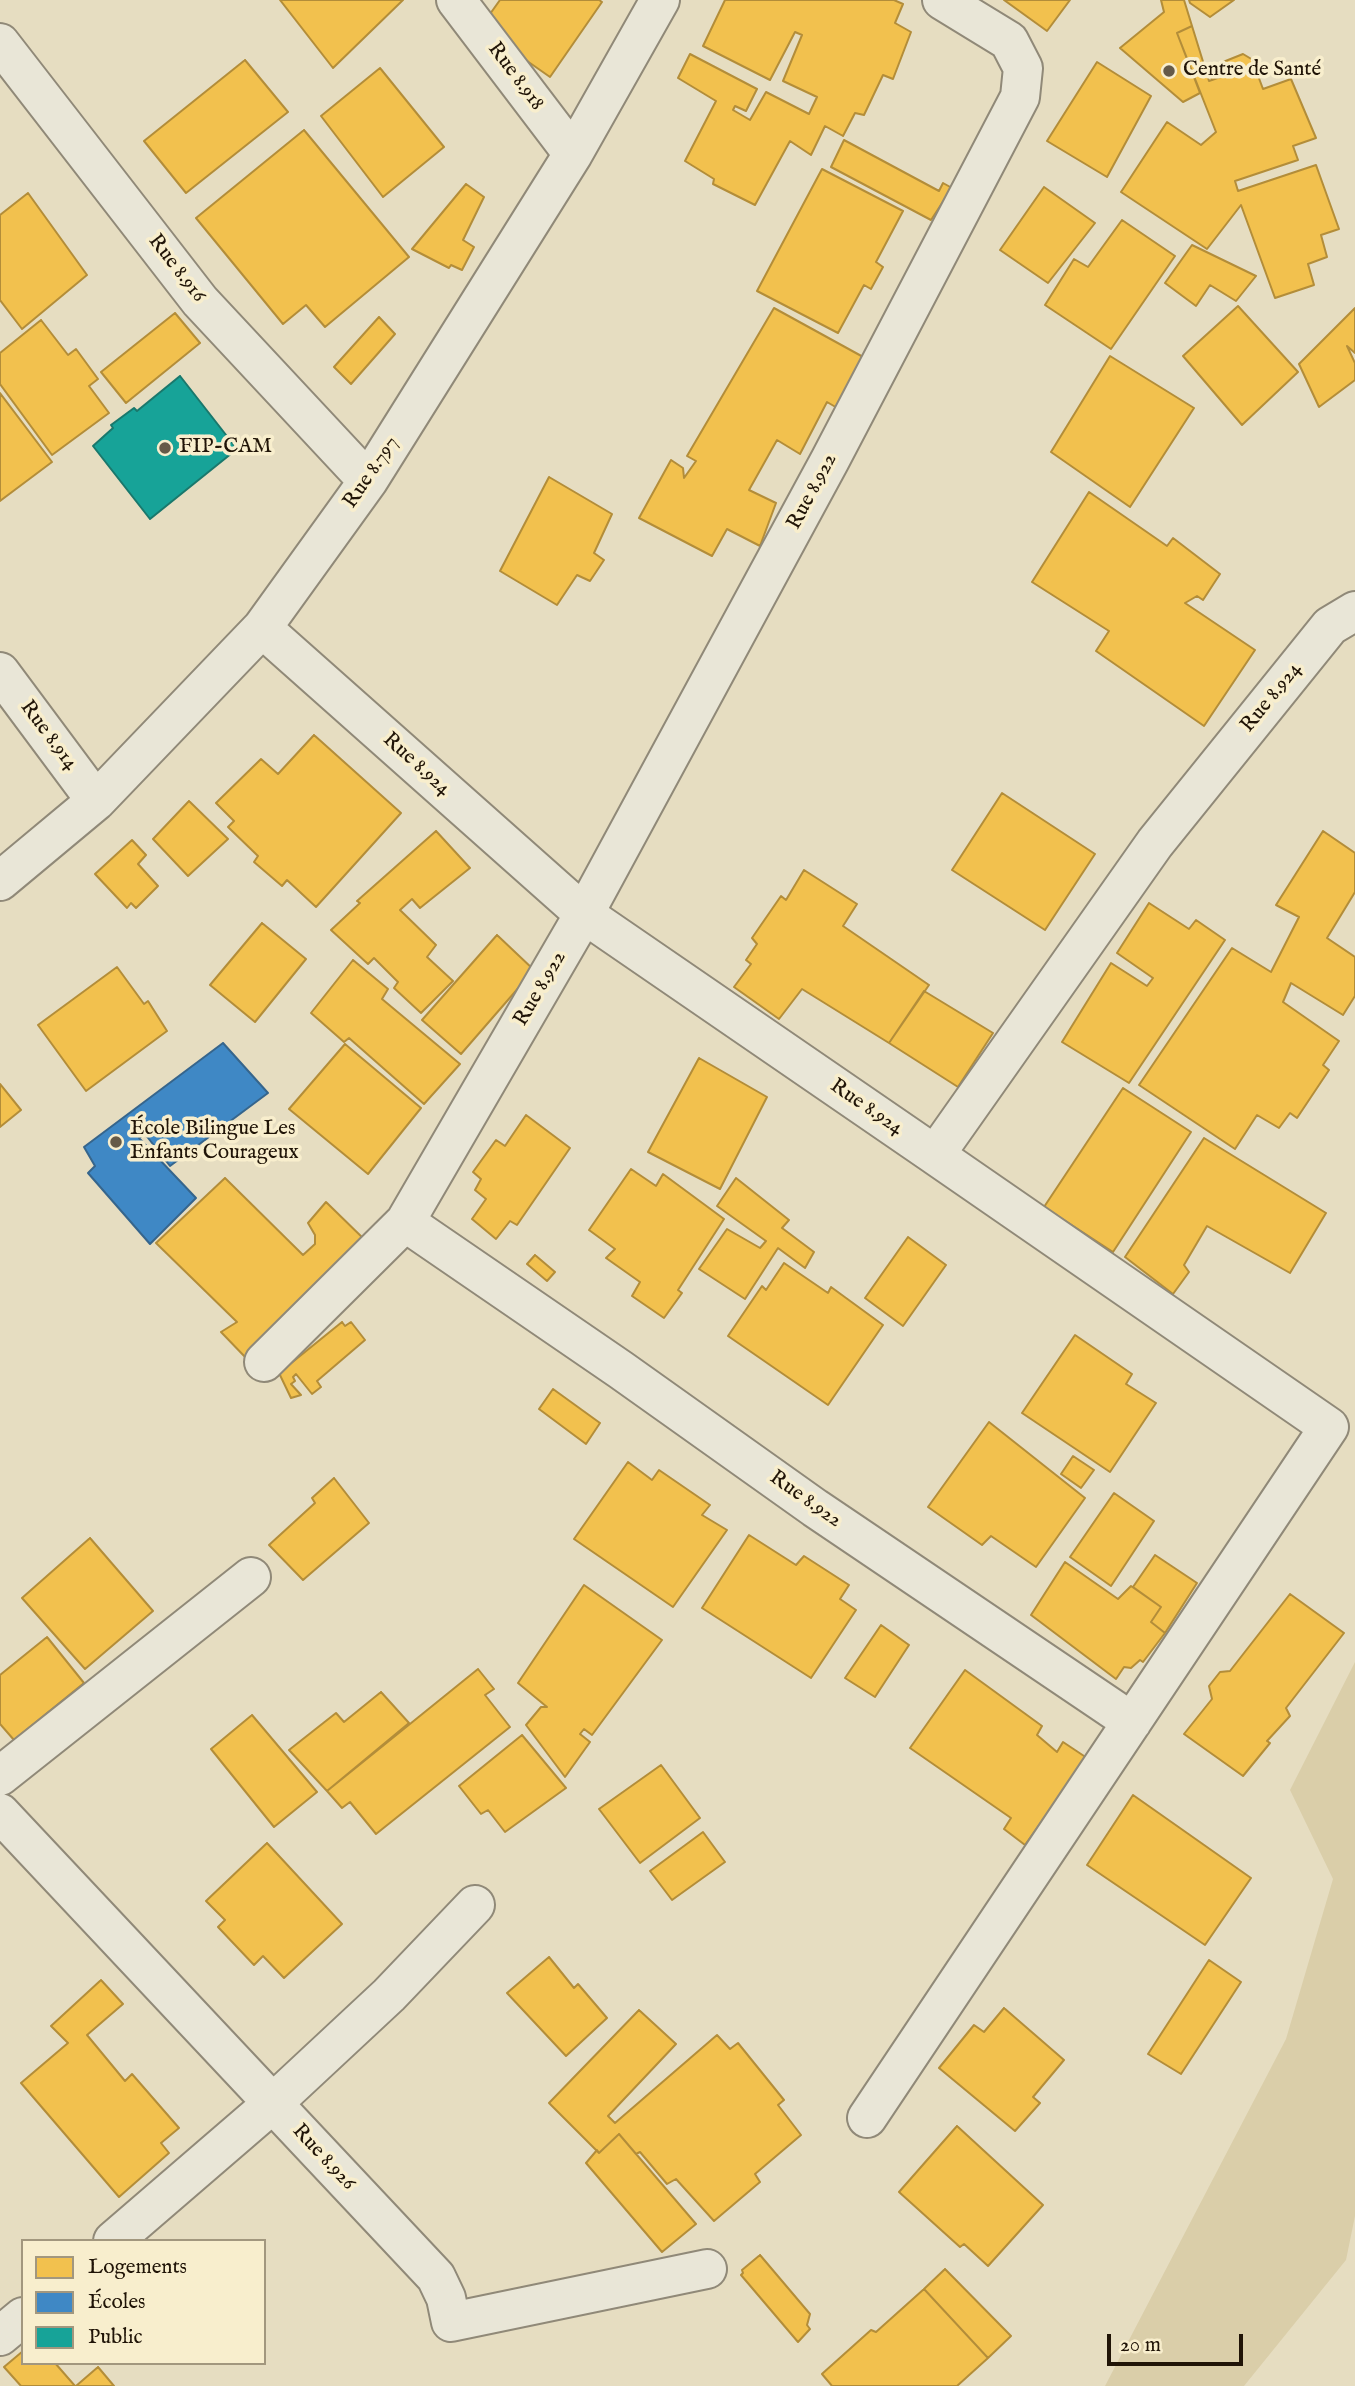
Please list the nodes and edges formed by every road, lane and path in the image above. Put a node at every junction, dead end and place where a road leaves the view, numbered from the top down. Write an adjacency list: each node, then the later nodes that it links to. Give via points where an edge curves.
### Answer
1 (456, 0): 5 (street, Rue 8.918)
2 (660, 0): 5 (street, Rue 8.797)
3 (942, 0): 12 (street, Rue 8.922, via 1009,41 1023,68 1020,97)
4 (0, 43): 6 (street, Rue 8.916, via 200,302)
5 (573, 153): 6 (street, Rue 8.797)
6 (368, 481): 8 (street, Rue 8.797)
7 (1355, 611): 13 (street, Rue 8.924, via 1330,626 1155,843)
8 (262, 628): 10 (street, Rue 8.797); 12 (street, Rue 8.924)
9 (0, 672): 10 (street, Rue 8.914)
10 (96, 801): 11 (street, Rue 8.797)
11 (0, 881)
12 (584, 914): 13 (street, Rue 8.924); 14 (street, Rue 8.922)
13 (935, 1155): 17 (street, via 1329,1427)
14 (405, 1223): 15 (street); 17 (street, Rue 8.922)
15 (264, 1362)
16 (251, 1577): 18 (street)
17 (1132, 1722): 22 (street)
18 (0, 1776)
19 (0, 1813): 21 (street, Rue 8.926)
20 (475, 1906): 21 (street, via 390,1995)
21 (272, 2104): 23 (street); 24 (street, Rue 8.926, via 436,2277 451,2322)
22 (867, 2118)
23 (115, 2239)
24 (706, 2269)
25 (21, 2319): 26 (street)
26 (0, 2336)

